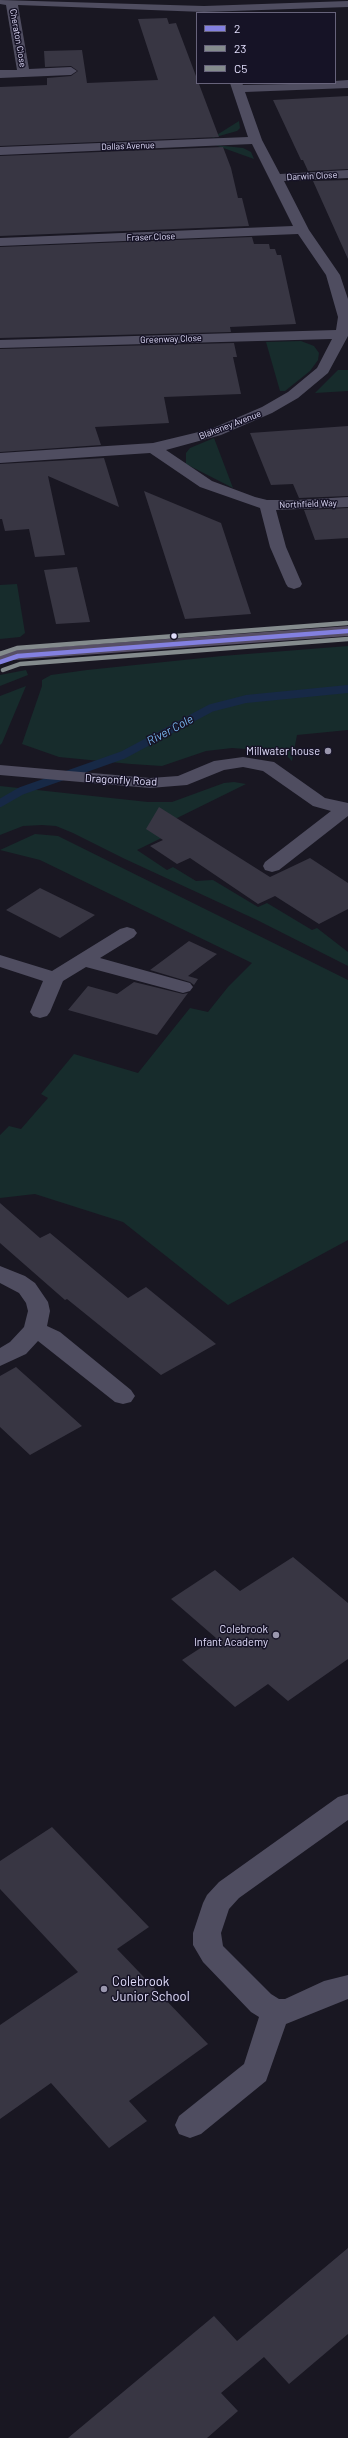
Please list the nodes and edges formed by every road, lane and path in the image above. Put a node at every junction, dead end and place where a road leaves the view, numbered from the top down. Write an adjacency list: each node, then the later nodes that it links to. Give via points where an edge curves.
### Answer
1 (0, 1): 2 (street)
2 (12, 2): 3 (street); 7 (street, Cheraton Close)
3 (139, 3): 5 (street)
4 (348, 4): 5 (street)
5 (205, 11)
6 (71, 71): 7 (street, Cheraton Close)
7 (24, 73): 8 (street, Cheraton Close)
8 (0, 74)
9 (348, 84): 10 (street)
10 (237, 86): 11 (street, Blakeney Avenue)
11 (256, 140): 12 (street, Dallas Avenue); 14 (street, Blakeney Avenue)
12 (0, 151)
13 (348, 174): 14 (street, Darwin Close)
14 (276, 178): 15 (street, Blakeney Avenue)
15 (302, 230): 16 (street, Fraser Close); 17 (street, Blakeney Avenue)
16 (0, 242)
17 (333, 274): 18 (street); 19 (street, Blakeney Avenue, via 345,317)
18 (348, 274)
19 (342, 334): 20 (street, Greenway Close); 21 (street, Blakeney Avenue, via 323,370 280,403 216,432)
20 (0, 344)
21 (153, 448): 22 (street, Blakeney Avenue, via 64,456); 24 (street, Northfield Way, via 206,484)
22 (0, 458)
23 (348, 502): 24 (street, Northfield Way)
24 (267, 505): 25 (street, Northfield Way, via 278,547)
25 (294, 584)
26 (348, 631): 28 (main road)
27 (0, 656): 28 (main road)
28 (18, 656): 29 (main road)
29 (0, 662)
30 (0, 770): 31 (street, Dragonfly Road, via 150,783 181,781 220,765 243,762 268,766 312,799)
31 (347, 809): 32 (street, Dragonfly Road)
32 (272, 866)
33 (127, 933): 34 (street)
34 (83, 960): 36 (street); 37 (street)
35 (0, 961): 36 (street)
36 (54, 978): 38 (street)
37 (183, 988)
38 (40, 1012)
39 (0, 1274): 40 (street, via 17,1281 33,1295 38,1311)
40 (35, 1330): 41 (street, via 18,1348); 42 (street, via 52,1338)
41 (0, 1358)
42 (123, 1396)
43 (348, 1805): 45 (street, via 229,1890 217,1903 211,1916 207,1945 261,2003)
44 (348, 1987): 45 (street, via 334,1990 288,2010)
45 (275, 2012): 46 (street, via 256,2072)
46 (190, 2125)

